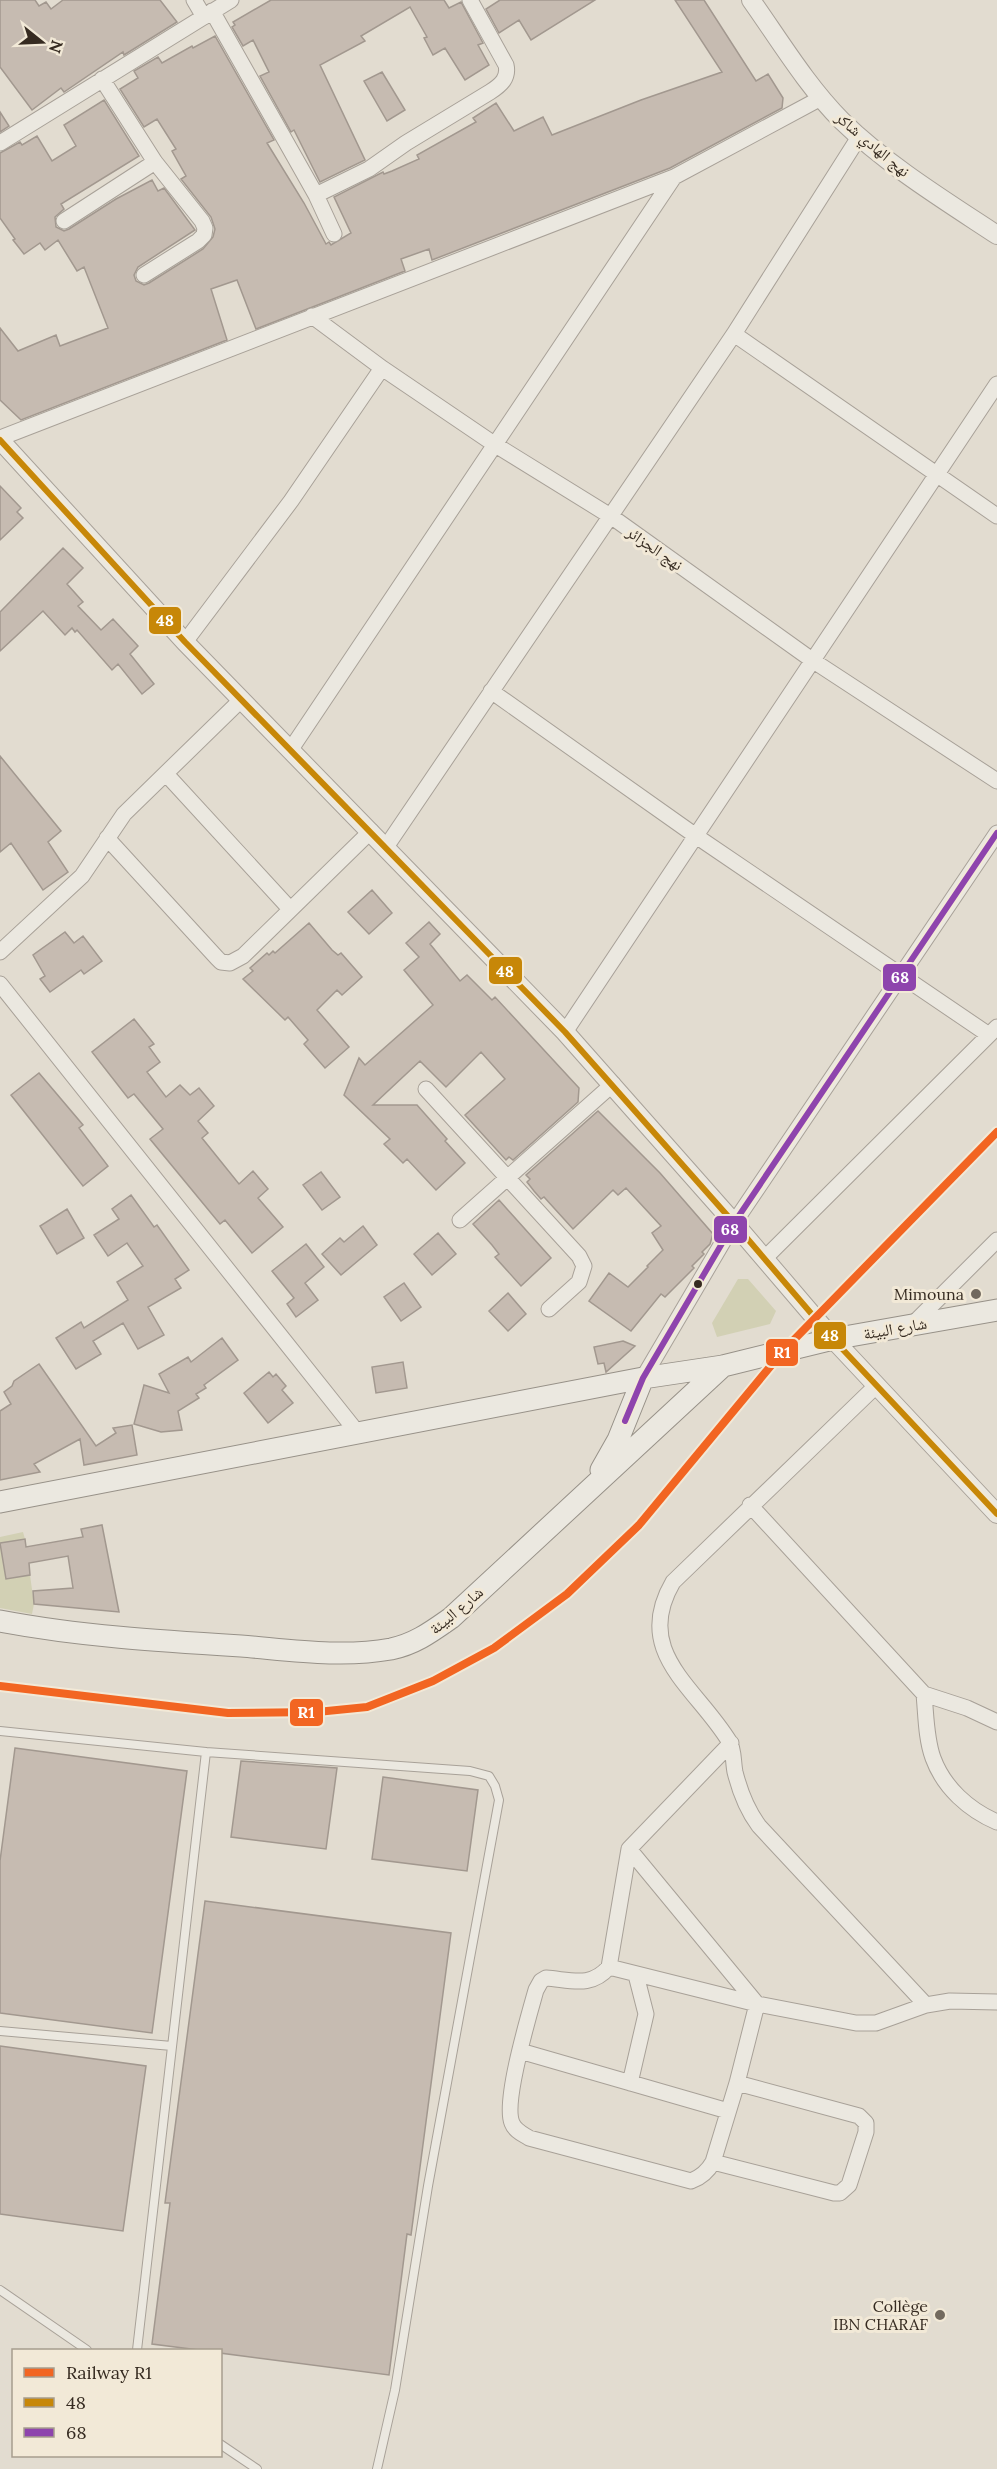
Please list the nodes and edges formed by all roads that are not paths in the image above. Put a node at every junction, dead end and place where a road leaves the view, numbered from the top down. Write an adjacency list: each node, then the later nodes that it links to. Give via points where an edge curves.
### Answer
1 (194, 0): 5 (street)
2 (231, 0): 5 (street)
3 (470, 0): 12 (street, via 506,65 502,82 369,169)
4 (751, 0): 7 (street, نهج الهادي شاكر)
5 (208, 14): 6 (street); 12 (street)
6 (102, 79): 9 (street); 10 (street)
7 (821, 98): 8 (street, نهج الهادي شاكر); 11 (street)
8 (858, 137): 15 (street, نهج الهادي شاكر); 18 (street)
9 (0, 143)
10 (155, 162): 13 (street); 16 (street, via 202,221 205,232 198,241)
11 (674, 177): 17 (street); 22 (street)
12 (316, 195): 14 (street)
13 (64, 221)
14 (334, 234)
15 (997, 234)
16 (144, 274)
17 (312, 316): 19 (street, نهج الجزائر); 21 (street)
18 (734, 333): 23 (street); 25 (street)
19 (382, 368): 22 (street, نهج الجزائر); 26 (street, via 291,501)
20 (997, 384): 23 (street)
21 (0, 439): 26 (street)
22 (494, 444): 25 (street, نهج الجزائر); 30 (street)
23 (936, 475): 24 (street); 27 (street)
24 (997, 516)
25 (612, 517): 27 (street, نهج الجزائر); 28 (street)
26 (185, 642): 29 (street)
27 (813, 660): 32 (street, نهج الجزائر); 35 (street)
28 (491, 691): 35 (street); 37 (street)
29 (242, 699): 30 (street); 31 (street)
30 (291, 749): 33 (street)
31 (166, 775): 36 (street, via 124,814); 38 (street)
32 (997, 781)
33 (371, 831): 37 (street); 38 (street)
34 (997, 833): 40 (street)
35 (696, 836): 40 (street); 43 (street)
36 (107, 838): 38 (street, via 221,962 230,963 243,956); 39 (street, via 82,876)
37 (386, 847): 43 (street)
38 (290, 909)
39 (0, 952)
40 (900, 976): 42 (street); 48 (street)
41 (0, 984): 58 (street)
42 (993, 1031): 50 (street)
43 (565, 1032): 44 (street)
44 (613, 1084): 46 (street); 48 (street)
45 (426, 1089): 46 (street)
46 (507, 1178): 47 (street); 51 (street, via 584,1266 579,1282)
47 (460, 1220)
48 (734, 1223): 50 (street); 56 (street)
49 (997, 1240): 53 (street)
50 (765, 1258): 54 (street)
51 (549, 1309)
52 (997, 1310): 53 (main road, شارع البيئة)
53 (911, 1326): 54 (main road, شارع البيئة)
54 (832, 1339): 55 (main road, شارع البيئة); 57 (street)
55 (723, 1366): 56 (main road, شارع البيئة); 59 (main road, شارع البيئة)
56 (643, 1378): 58 (main road, شارع البيئة); 59 (main road, via 618,1440)
57 (877, 1385): 61 (street); 62 (street)
58 (357, 1432): 60 (main road, شارع البيئة)
59 (593, 1486): 63 (main road, شارع البيئة, via 451,1618 419,1641 393,1648 363,1653 304,1651 153,1640)
60 (0, 1502)
61 (750, 1505): 64 (street); 67 (street, via 673,1582 659,1619 661,1644 671,1666)
62 (997, 1514)
63 (0, 1621)
64 (924, 1694): 65 (street); 69 (street, via 933,1759 946,1782 965,1804)
65 (997, 1722)
66 (0, 1731): 68 (lane)
67 (730, 1743): 70 (street); 75 (street, via 741,1791 759,1826)
68 (206, 1752): 77 (lane); 88 (lane, via 470,1771 489,1776 499,1800 395,2390)
69 (997, 1822)
70 (629, 1849): 71 (street); 74 (street)
71 (609, 1967): 72 (street); 78 (street, via 590,1981 541,1981)
72 (636, 1975): 74 (street); 79 (street, via 646,2014)
73 (997, 2002): 75 (street)
74 (757, 2004): 75 (street, via 856,2023 876,2023); 80 (street)
75 (926, 2005)
76 (0, 2031): 77 (lane)
77 (172, 2046): 85 (lane)
78 (520, 2051): 79 (street); 82 (street, via 509,2108 512,2124 529,2138 691,2181 702,2176)
79 (630, 2083): 81 (street)
80 (737, 2083): 81 (street); 82 (street, via 859,2116 866,2123 866,2132 849,2185 840,2193)
81 (728, 2111): 82 (street)
82 (713, 2162)
83 (0, 2290): 84 (lane)
84 (86, 2349)
85 (137, 2349)
86 (222, 2445): 87 (lane)
87 (257, 2469)
88 (377, 2469)

